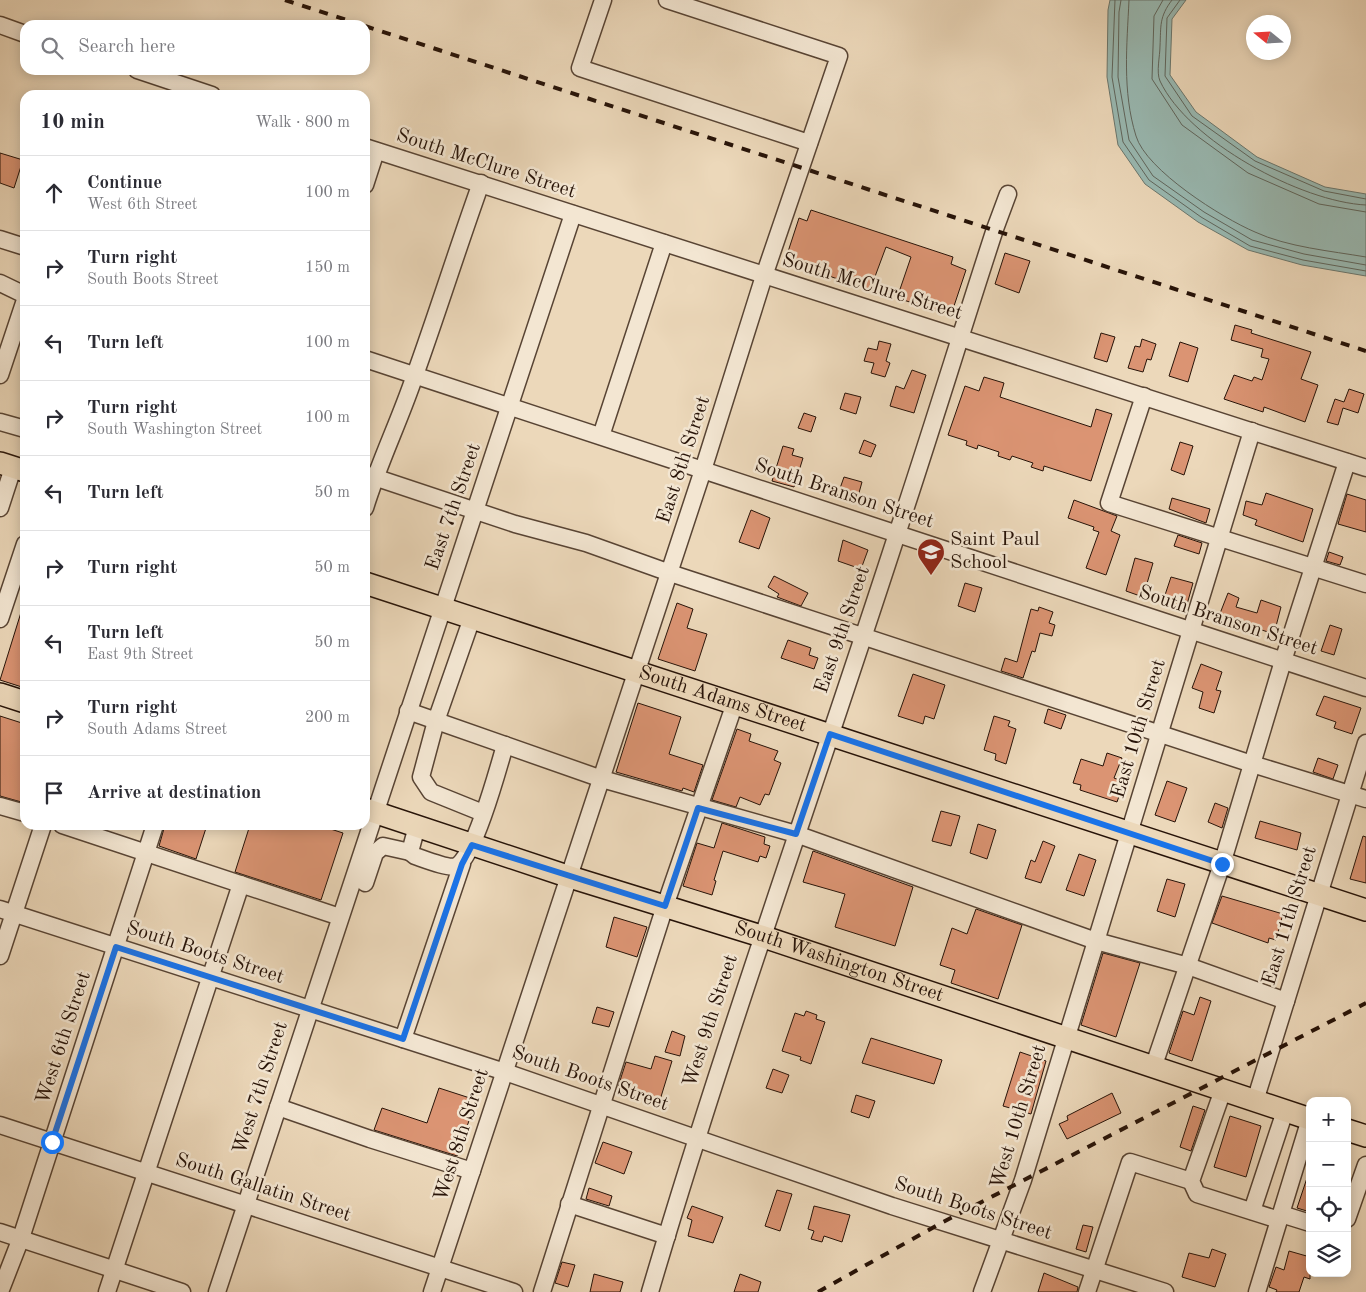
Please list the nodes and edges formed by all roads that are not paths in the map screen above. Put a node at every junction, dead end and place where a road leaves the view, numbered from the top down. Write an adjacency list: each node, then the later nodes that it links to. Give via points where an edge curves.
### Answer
1 (603, 0): 7 (street, via 580,68)
2 (668, 0): 7 (street, East 8th Street, via 839,56)
3 (0, 26): 4 (street)
4 (20, 32)
5 (148, 75): 6 (street)
6 (177, 89)
7 (809, 143): 15 (street, East 8th Street)
8 (370, 149): 9 (street, South McClure Street)
9 (481, 183): 11 (street, South McClure Street); 22 (street)
10 (1008, 194): 19 (street, East 9th Street)
11 (573, 214): 13 (street, South McClure Street); 24 (street, East 7th Street)
12 (0, 239): 14 (street)
13 (664, 244): 15 (street, South McClure Street); 28 (street)
14 (20, 245)
15 (764, 276): 19 (street, South McClure Street); 32 (street, East 8th Street)
16 (0, 283): 17 (street)
17 (20, 293)
18 (20, 315): 21 (street)
19 (960, 336): 23 (street, South McClure Street); 36 (street, East 9th Street)
20 (370, 361): 22 (street, South Branson Street)
21 (0, 375)
22 (415, 376): 24 (street, South Branson Street); 33 (street)
23 (1144, 396): 27 (street, South McClure Street); 37 (street, via 1110,503)
24 (510, 407): 28 (street, South Branson Street); 35 (street, East 7th Street)
25 (0, 422): 26 (street)
26 (20, 428)
27 (1252, 432): 29 (street, South McClure Street); 37 (street, East 10th Street)
28 (601, 436): 32 (street, South Branson Street)
29 (1347, 462): 31 (street, South McClure Street); 39 (street)
30 (13, 467): 34 (street)
31 (1366, 468)
32 (704, 470): 36 (street, South Branson Street); 40 (street, East 8th Street)
33 (370, 476): 35 (street)
34 (0, 508)
35 (475, 511): 40 (street, via 586,543); 43 (street, East 7th Street)
36 (898, 534): 46 (street, South Branson Street); 47 (street, East 9th Street)
37 (1220, 538): 39 (street); 46 (street, East 10th Street)
38 (20, 559): 45 (street)
39 (1313, 568): 42 (street); 48 (street)
40 (670, 573): 47 (street); 49 (street, East 8th Street)
41 (370, 584): 43 (main road, South Adams Street)
42 (1366, 584)
43 (442, 608): 44 (main road, South Adams Street); 54 (street, East 7th Street)
44 (472, 618): 49 (main road, South Adams Street); 55 (street)
45 (0, 620)
46 (1191, 632): 48 (street, South Branson Street); 57 (street, East 10th Street)
47 (863, 635): 56 (street, East 9th Street); 57 (street)
48 (1283, 661): 50 (street, South Branson Street); 60 (street)
49 (637, 672): 53 (main road, South Adams Street); 61 (street, East 8th Street)
50 (1366, 688)
51 (0, 694): 52 (main road)
52 (20, 700)
53 (735, 703): 56 (main road, South Adams Street); 66 (street)
54 (408, 711): 55 (street); 65 (street, East 7th Street)
55 (436, 721): 59 (street); 69 (street, via 422,777 431,792)
56 (830, 734): 75 (street, East 9th Street); 76 (main road, South Adams Street)
57 (1160, 734): 60 (street); 76 (street, East 10th Street)
58 (1366, 743): 62 (street, East 11th Street)
59 (505, 745): 61 (street); 69 (street)
60 (1252, 764): 62 (street); 81 (street)
61 (602, 779): 66 (street); 82 (street, East 8th Street)
62 (1349, 794): 63 (street); 85 (street, East 11th Street)
63 (1366, 799)
64 (0, 806): 68 (street)
65 (370, 808)
66 (698, 808): 75 (street); 86 (street)
67 (370, 811): 70 (main road, South Washington Street)
68 (20, 812)
69 (483, 813): 77 (street)
70 (417, 826): 77 (main road, South Washington Street); 78 (street)
71 (41, 830): 88 (street)
72 (77, 830): 79 (street)
73 (153, 830): 79 (street, West 6th Street)
74 (364, 830): 89 (street, West 7th Street)
75 (796, 834): 90 (street, East 9th Street); 91 (street)
76 (1130, 834): 81 (main road, South Adams Street); 91 (street, East 10th Street)
77 (472, 845): 80 (street); 82 (main road, South Washington Street)
78 (410, 852): 80 (street, via 453,867); 83 (street, via 383,846 375,853)
79 (146, 853): 84 (street); 92 (street, West 6th Street)
80 (462, 864): 98 (street)
81 (1222, 864): 85 (main road, South Adams Street); 94 (street)
82 (570, 877): 86 (main road, South Washington Street); 101 (street, West 8th Street)
83 (365, 883)
84 (241, 884): 89 (street); 95 (street)
85 (1320, 895): 87 (main road, South Adams Street); 96 (street, East 11th Street)
86 (665, 906): 90 (main road, South Washington Street); 104 (street)
87 (1366, 910)
88 (7, 912): 92 (street, South Boots Street); 93 (street)
89 (340, 917): 97 (street, West 7th Street)
90 (762, 936): 99 (main road, South Washington Street); 112 (street, West 9th Street)
91 (1096, 941): 94 (street); 99 (street, East 10th Street)
92 (116, 947): 95 (street, South Boots Street); 113 (street, West 6th Street)
93 (0, 956)
94 (1188, 966): 96 (street); 100 (street)
95 (210, 977): 97 (street, South Boots Street); 116 (street)
96 (1286, 1000): 103 (street, East 11th Street)
97 (310, 1009): 98 (street, South Boots Street); 105 (street, West 7th Street)
98 (403, 1039): 101 (street, South Boots Street)
99 (1065, 1039): 100 (main road, South Washington Street); 127 (street, West 10th Street, via 1023,1180)
100 (1153, 1068): 102 (main road, South Washington Street)
101 (505, 1072): 104 (street, South Boots Street); 115 (street, West 8th Street)
102 (1223, 1090): 103 (main road, South Washington Street); 117 (street)
103 (1255, 1101): 106 (main road, South Washington Street)
104 (600, 1105): 112 (street, South Boots Street); 118 (street)
105 (278, 1107): 115 (street); 119 (street, West 7th Street)
106 (1285, 1111): 107 (main road, South Washington Street); 121 (street)
107 (1306, 1118)
108 (0, 1125): 113 (street, South Gallatin Street)
109 (1351, 1131): 111 (main road)
110 (1306, 1132): 122 (street)
111 (1366, 1136)
112 (695, 1139): 125 (street, West 9th Street); 127 (street, South Boots Street)
113 (52, 1142): 116 (street, South Gallatin Street); 126 (street, West 6th Street)
114 (1366, 1165): 120 (street)
115 (472, 1171): 128 (street, West 8th Street)
116 (148, 1173): 119 (street, South Gallatin Street); 130 (street)
117 (1191, 1181): 121 (street, via 1196,1194); 129 (street, via 1130,1162)
118 (569, 1204): 125 (street); 137 (street)
119 (246, 1205): 128 (street, South Gallatin Street); 134 (street, West 7th Street)
120 (1351, 1208)
121 (1252, 1211): 122 (street)
122 (1280, 1217): 123 (street); 142 (street)
123 (1306, 1222)
124 (0, 1232): 126 (street)
125 (667, 1236): 138 (street, West 9th Street)
126 (21, 1238): 130 (street); 131 (street, West 6th Street)
127 (1000, 1241): 129 (street, South Boots Street); 139 (street, West 10th Street)
128 (440, 1268): 135 (street, West 8th Street); 136 (street, South Gallatin Street)
129 (1094, 1269): 140 (street); 141 (street, South Boots Street)
130 (115, 1270): 132 (street); 133 (street)
131 (0, 1292)
132 (107, 1292)
133 (182, 1292)
134 (217, 1292)
135 (432, 1292)
136 (514, 1292)
137 (542, 1292)
138 (650, 1292)
139 (982, 1292)
140 (1087, 1292)
141 (1165, 1292)
142 (1257, 1292)

